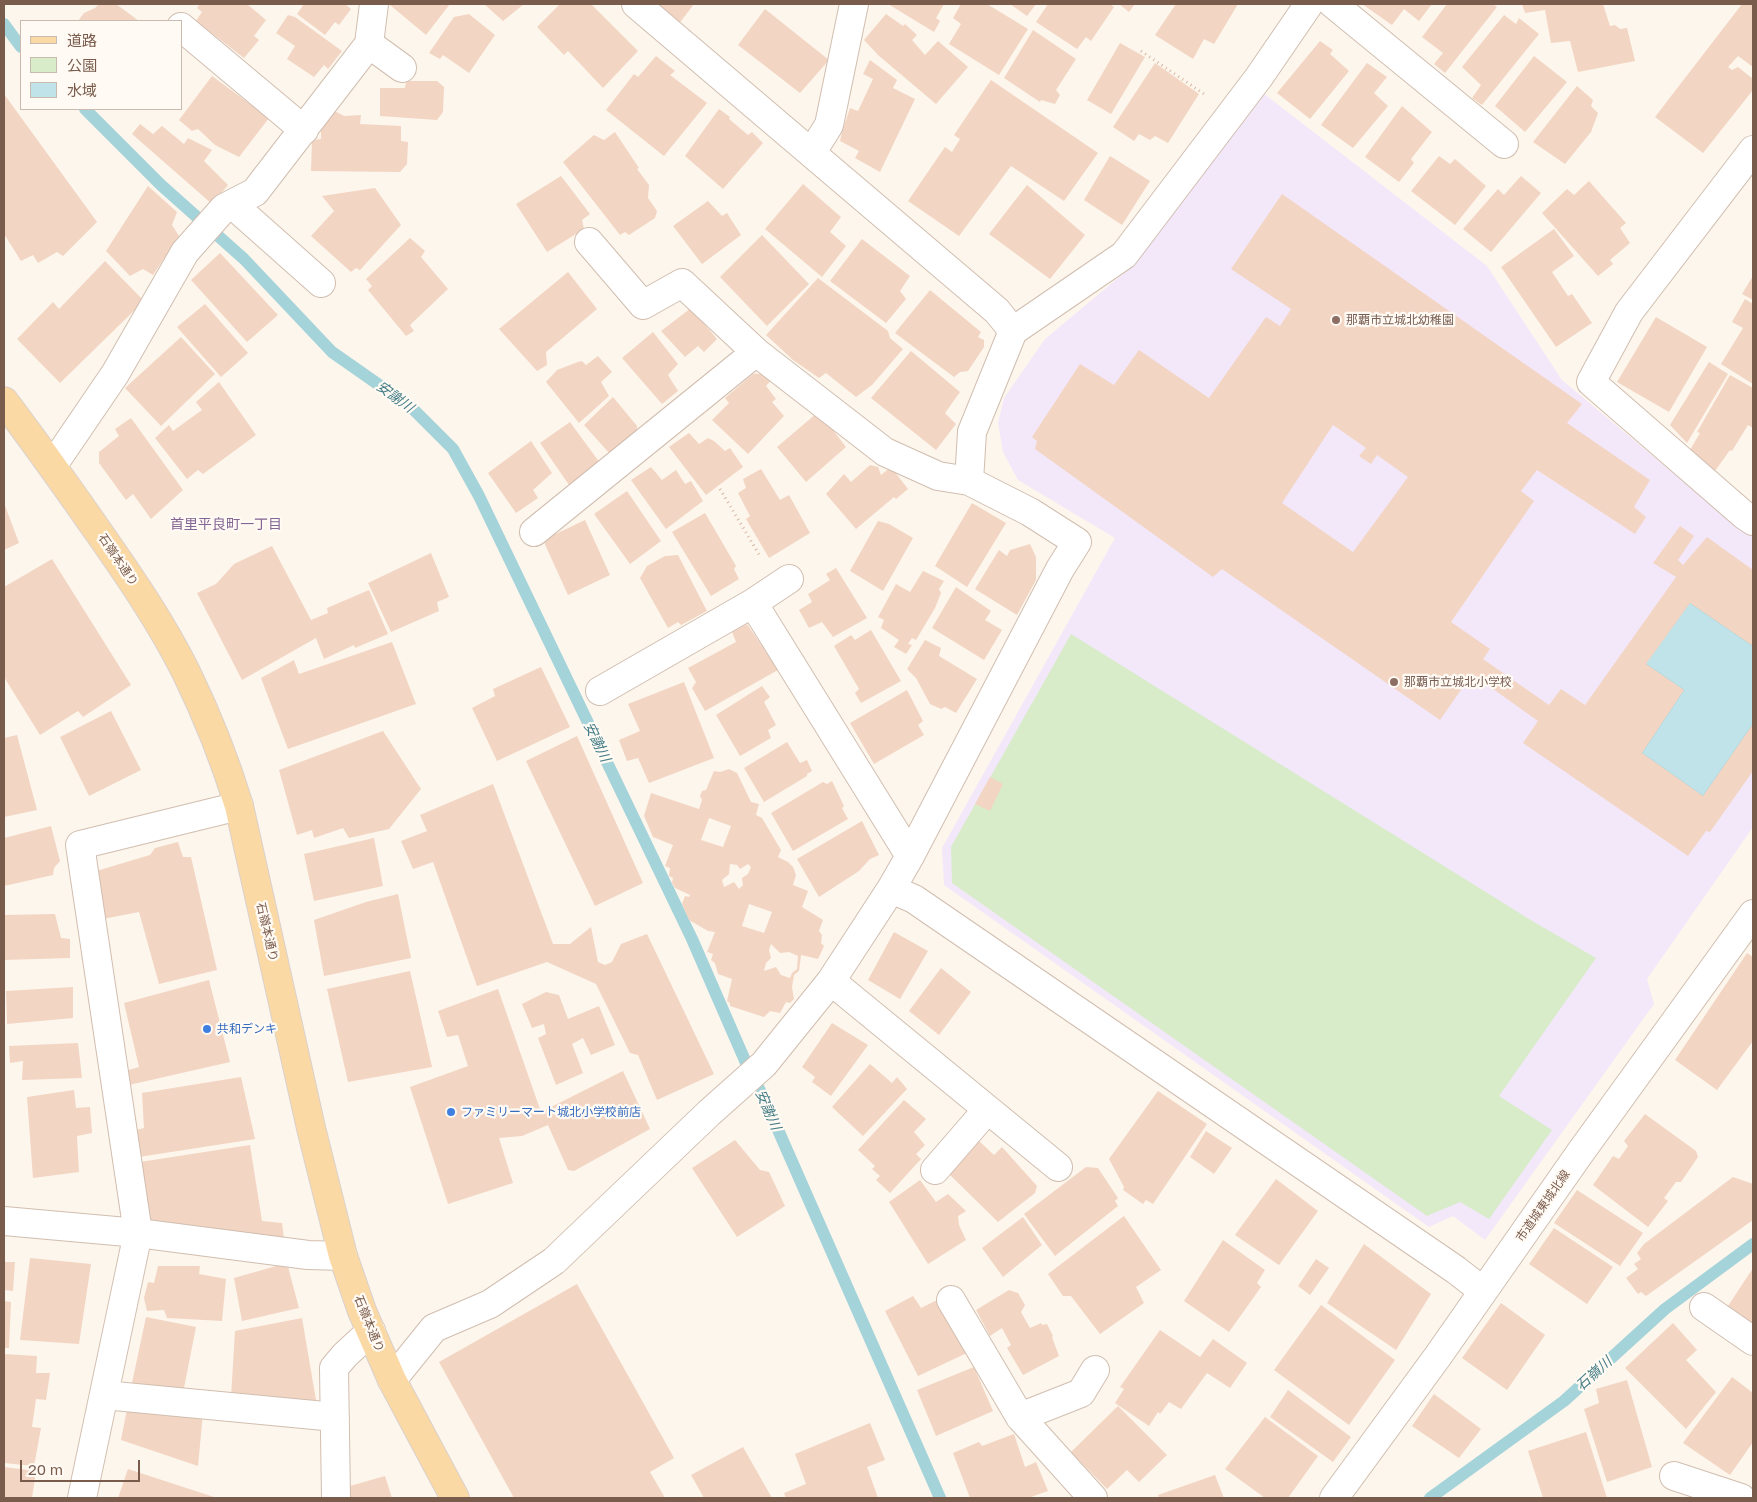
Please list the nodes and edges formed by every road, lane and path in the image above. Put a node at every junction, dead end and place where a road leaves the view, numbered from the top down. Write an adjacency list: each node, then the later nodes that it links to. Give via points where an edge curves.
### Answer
1 (374, 4): 7 (street)
2 (636, 4): 14 (street)
3 (854, 4): 14 (street, via 829,125)
4 (1309, 4): 10 (street)
5 (1333, 4): 12 (street)
6 (182, 27): 11 (street)
7 (370, 44): 9 (street); 11 (street)
8 (1141, 51): 10 (path)
9 (402, 68)
10 (1232, 112): 18 (street, via 1124,255)
11 (304, 130): 15 (street, via 255,192)
12 (1504, 144)
13 (1753, 150): 24 (street, via 1629,312 1591,382)
14 (812, 152): 18 (street, via 997,312)
15 (232, 204): 17 (street); 21 (street, via 224,208 185,252 115,374)
16 (590, 242): 19 (street, via 643,305 682,282)
17 (321, 283)
18 (1013, 331): 22 (street, via 972,432)
19 (756, 352): 22 (street, via 885,452 938,476); 25 (street)
20 (4, 401): 21 (main road, 石嶺本通り)
21 (53, 466): 29 (main road, 石嶺本通り, via 129,576 186,672 210,724)
22 (969, 480): 30 (street, via 1030,512 1077,542)
23 (720, 489): 26 (path)
24 (1750, 512)
25 (534, 532)
26 (784, 583): 27 (street)
27 (753, 603): 28 (street); 30 (street)
28 (600, 691)
29 (239, 806): 38 (street, via 80,845); 39 (main road, 石嶺本通り)
30 (910, 856): 31 (street)
31 (891, 889): 33 (street); 40 (street, via 914,899)
32 (1752, 919): 40 (street, 市道城東城北線)
33 (830, 981): 34 (street); 46 (street, via 764,1064 554,1261 490,1304 434,1328)
34 (987, 1110): 35 (street); 36 (street)
35 (1058, 1167)
36 (936, 1170)
37 (4, 1221): 38 (street)
38 (138, 1233): 39 (street, via 308,1255); 47 (street)
39 (344, 1256): 43 (main road, 石嶺本通り)
40 (1483, 1291): 55 (street, 市道城東城北線)
41 (951, 1300): 49 (street)
42 (1704, 1307): 44 (street)
43 (371, 1331): 46 (main road, 石嶺本通り); 48 (street, via 334,1368)
44 (1753, 1341)
45 (1095, 1370): 49 (street, via 1082,1393)
46 (392, 1380): 53 (main road, 石嶺本通り)
47 (104, 1395): 48 (street); 51 (street)
48 (335, 1417): 52 (street)
49 (1020, 1417): 54 (street)
50 (1674, 1476): 56 (street)
51 (82, 1498)
52 (336, 1498)
53 (455, 1498)
54 (1093, 1498)
55 (1334, 1498)
56 (1741, 1498)

